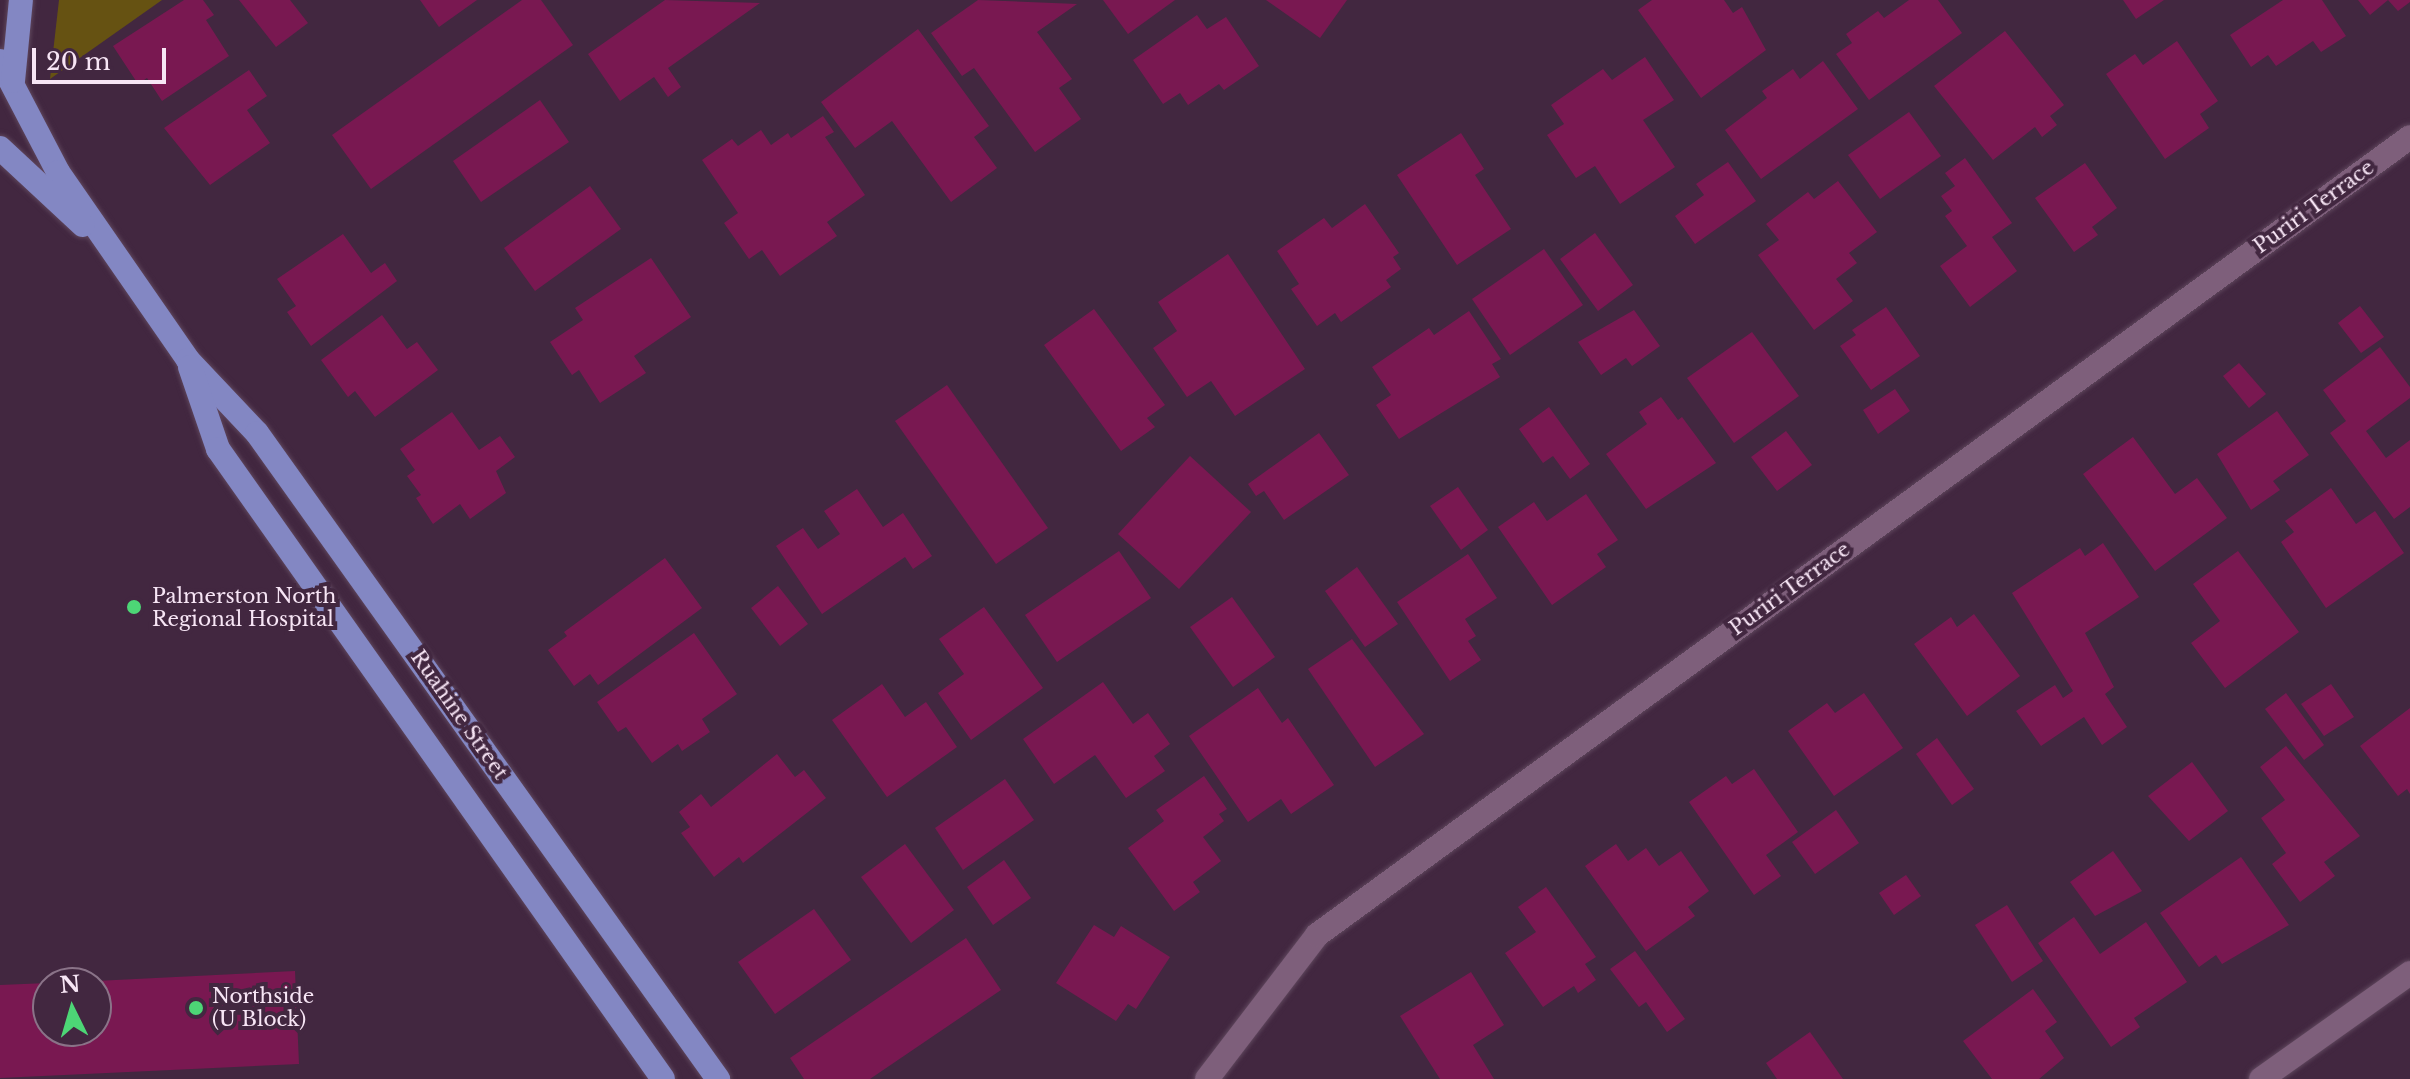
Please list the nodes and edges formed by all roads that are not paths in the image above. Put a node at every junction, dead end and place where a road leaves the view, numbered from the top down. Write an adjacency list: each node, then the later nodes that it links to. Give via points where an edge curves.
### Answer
1 (21, 0): 3 (main road, via 14,33)
2 (0, 61): 3 (main road, Ruahine Street)
3 (14, 89): 6 (main road, Ruahine Street, via 58,172)
4 (2410, 137): 11 (street, Puriri Terrace, via 1317,935)
5 (0, 148): 6 (main road)
6 (117, 257): 7 (main road, Ruahine Street)
7 (188, 360): 9 (main road, Ruahine Street, via 218,449); 10 (main road, Ruahine Street, via 257,433)
8 (2410, 973): 12 (street)
9 (663, 1079)
10 (718, 1079)
11 (1207, 1079)
12 (2261, 1079)

